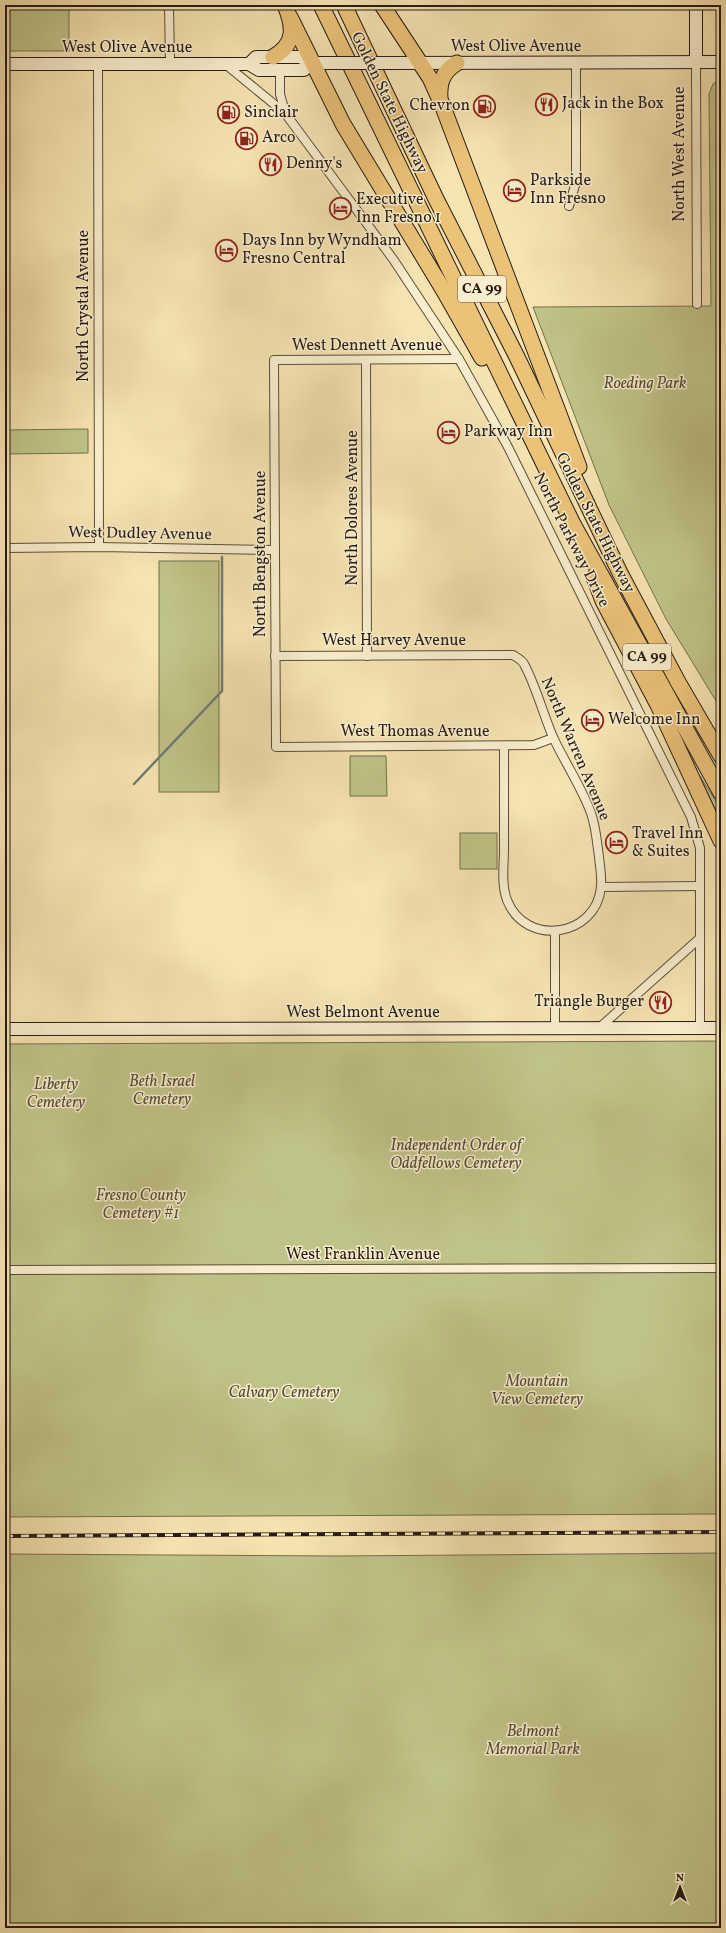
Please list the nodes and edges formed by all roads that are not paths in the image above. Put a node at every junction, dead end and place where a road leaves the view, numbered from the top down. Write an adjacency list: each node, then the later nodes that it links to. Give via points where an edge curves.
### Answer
1 (169, 5): 15 (street)
2 (321, 5): 27 (highway, Golden State Highway / CA 99)
3 (344, 5): 32 (highway, Golden State Highway / CA 99, via 436,199 517,357)
4 (382, 5): 12 (highway)
5 (696, 5): 9 (main road, North West Avenue)
6 (288, 11): 7 (highway, via 292,34 284,50); 11 (highway)
7 (273, 57): 11 (main road, West Olive Avenue, via 300,57); 17 (main road, West Olive Avenue, via 256,57)
8 (576, 62): 9 (main road, West Olive Avenue); 13 (main road, West Olive Avenue); 22 (street, via 576,182)
9 (696, 62): 10 (main road, West Olive Avenue); 23 (street, North West Avenue)
10 (721, 62)
11 (311, 63): 12 (main road, West Olive Avenue, bridge); 19 (main road, West Olive Avenue, via 304,70); 27 (highway, via 343,124 448,298 495,382)
12 (420, 63): 13 (main road, West Olive Avenue); 20 (highway)
13 (457, 63): 20 (highway, via 442,76)
14 (5, 64): 18 (main road, West Olive Avenue)
15 (170, 64): 16 (main road, West Olive Avenue); 18 (main road, West Olive Avenue)
16 (224, 64): 17 (main road, West Olive Avenue); 21 (street, North Parkway Drive)
17 (250, 64): 19 (main road, West Olive Avenue, via 259,70)
18 (98, 65): 29 (street, North Crystal Avenue)
19 (280, 70): 21 (street, North Parkway Drive, via 280,94)
20 (440, 99): 32 (highway)
21 (285, 112): 24 (street, North Parkway Drive, via 393,259)
22 (569, 206)
23 (697, 304)
24 (459, 359): 26 (street, West Dennett Avenue); 43 (street, North Parkway Drive, via 508,447 691,817 700,848)
25 (274, 360): 26 (street, West Dennett Avenue); 31 (street, North Bengston Avenue)
26 (366, 360): 35 (street, North Dolores Avenue)
27 (511, 396): 28 (highway, Golden State Highway / CA 99)
28 (572, 522): 40 (highway, Golden State Highway / CA 99); 41 (highway, via 603,601 658,704)
29 (99, 547): 30 (street, West Dudley Avenue); 31 (street, West Dudley Avenue)
30 (5, 548)
31 (275, 550): 34 (street, North Bengston Avenue)
32 (620, 573): 39 (highway, Golden State Highway / CA 99, via 678,682)
33 (512, 655): 35 (street, West Harvey Avenue); 36 (street, North Warren Avenue, via 523,663)
34 (275, 656): 35 (street, West Harvey Avenue); 38 (street, North Bengston Avenue)
35 (367, 656)
36 (553, 738): 37 (street, West Thomas Avenue, via 534,745); 42 (street, North Warren Avenue, via 591,814 598,849)
37 (504, 746): 38 (street, West Thomas Avenue); 44 (street, via 505,894 511,907 524,922 541,930)
38 (276, 747)
39 (720, 753)
40 (721, 793)
41 (721, 841)
42 (601, 886): 43 (street); 44 (street, North Warren Avenue, via 598,899 588,915 571,927)
43 (700, 886): 45 (street, North Parkway Drive)
44 (555, 932): 50 (street)
45 (700, 938): 46 (street, North Parkway Drive); 48 (street)
46 (700, 1028): 47 (main road, West Belmont Avenue); 48 (main road, West Belmont Avenue)
47 (721, 1028)
48 (598, 1029): 50 (main road, West Belmont Avenue)
49 (5, 1030): 50 (main road, West Belmont Avenue)
50 (555, 1030)
51 (721, 1268): 52 (street, West Franklin Avenue)
52 (5, 1270)

